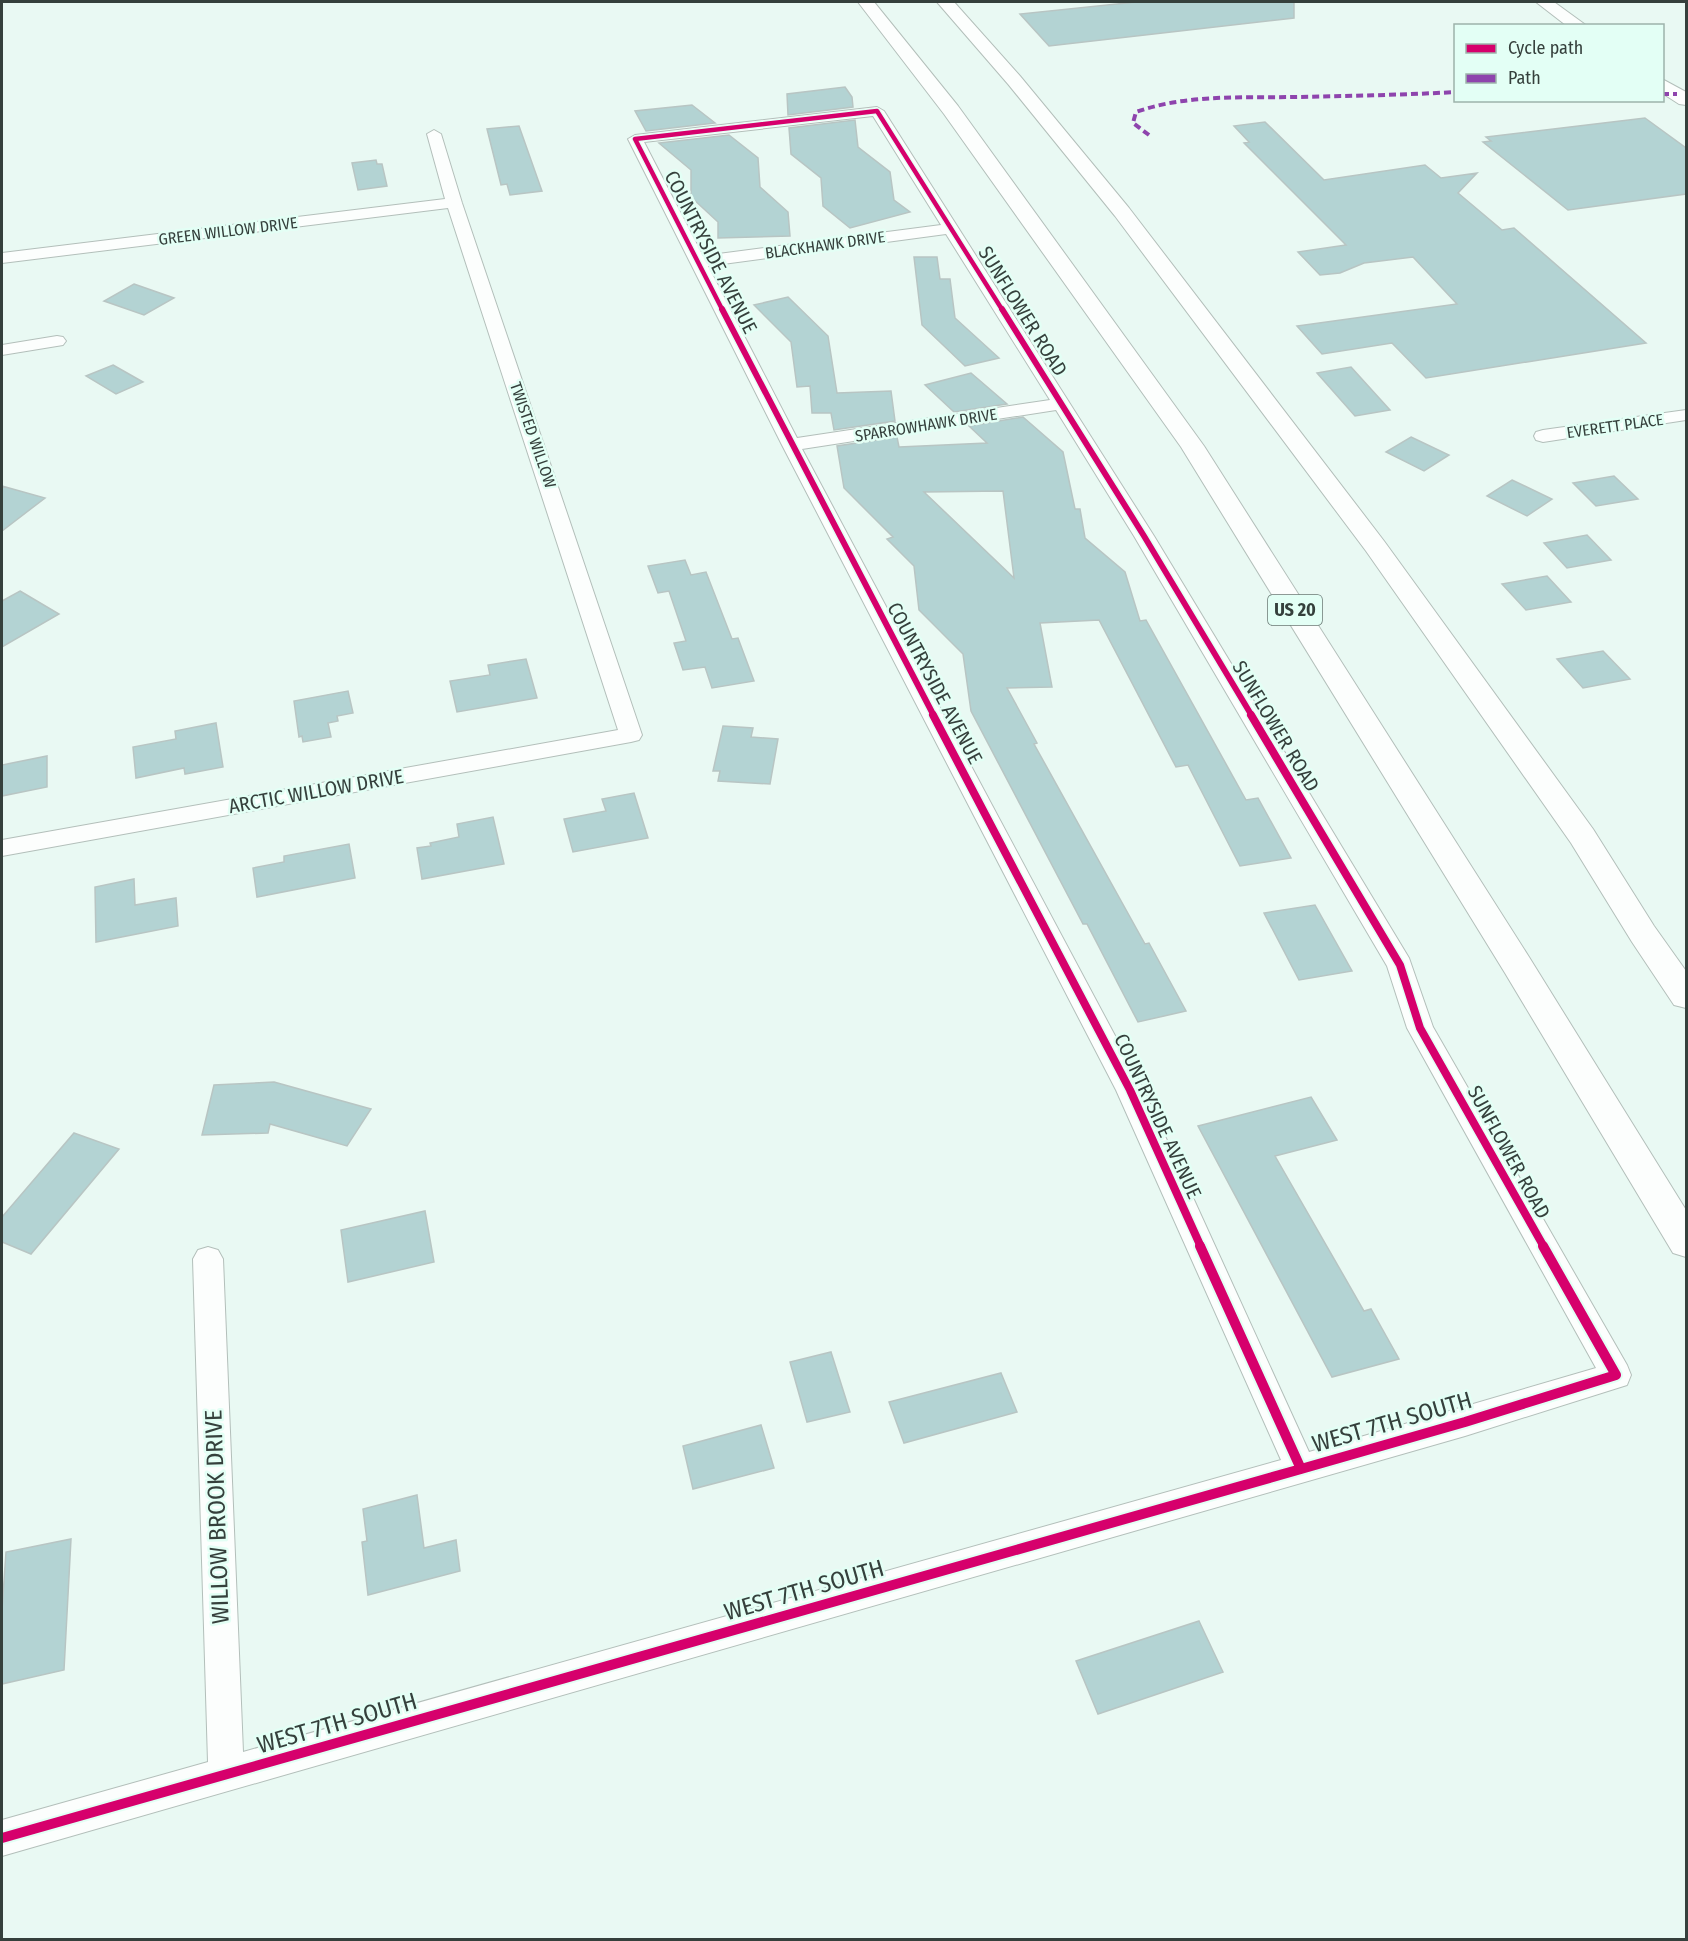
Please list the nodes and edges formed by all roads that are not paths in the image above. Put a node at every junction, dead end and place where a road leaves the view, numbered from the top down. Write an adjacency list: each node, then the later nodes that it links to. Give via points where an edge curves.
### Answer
1 (866, 2): 22 (main road, US 20, via 951,110 1192,446)
2 (945, 2): 21 (main road, via 1122,212 1375,546 1582,836)
3 (1544, 2): 4 (main road)
4 (1576, 24)
5 (1664, 85): 6 (main road)
6 (1686, 100)
7 (878, 111): 10 (street, SUNFLOWER ROAD); 12 (street, COUNTRYSIDE AVENUE, via 635,139)
8 (434, 134): 9 (street, TWISTED WILLOW)
9 (454, 203): 11 (street, GREEN WILLOW DRIVE); 19 (street, TWISTED WILLOW)
10 (952, 228): 12 (street, BLACKHAWK DRIVE); 15 (street, SUNFLOWER ROAD)
11 (2, 258)
12 (698, 262): 18 (street, COUNTRYSIDE AVENUE)
13 (57, 341): 14 (street)
14 (2, 350)
15 (1062, 404): 18 (street, SPARROWHAWK DRIVE); 24 (street, SUNFLOWER ROAD, via 1400,965 1420,1028)
16 (1686, 415): 17 (street, EVERETT PLACE)
17 (1543, 436)
18 (791, 445): 25 (street, COUNTRYSIDE AVENUE, via 1130,1090)
19 (631, 735): 20 (street, ARCTIC WILLOW DRIVE)
20 (2, 848)
21 (1686, 996)
22 (1686, 1242)
23 (208, 1259): 26 (street, WILLOW BROOK DRIVE)
24 (1616, 1375): 25 (street, WEST 7TH SOUTH)
25 (1301, 1469): 26 (street, WEST 7TH SOUTH)
26 (226, 1775): 27 (street, WEST 7TH SOUTH)
27 (2, 1838)

